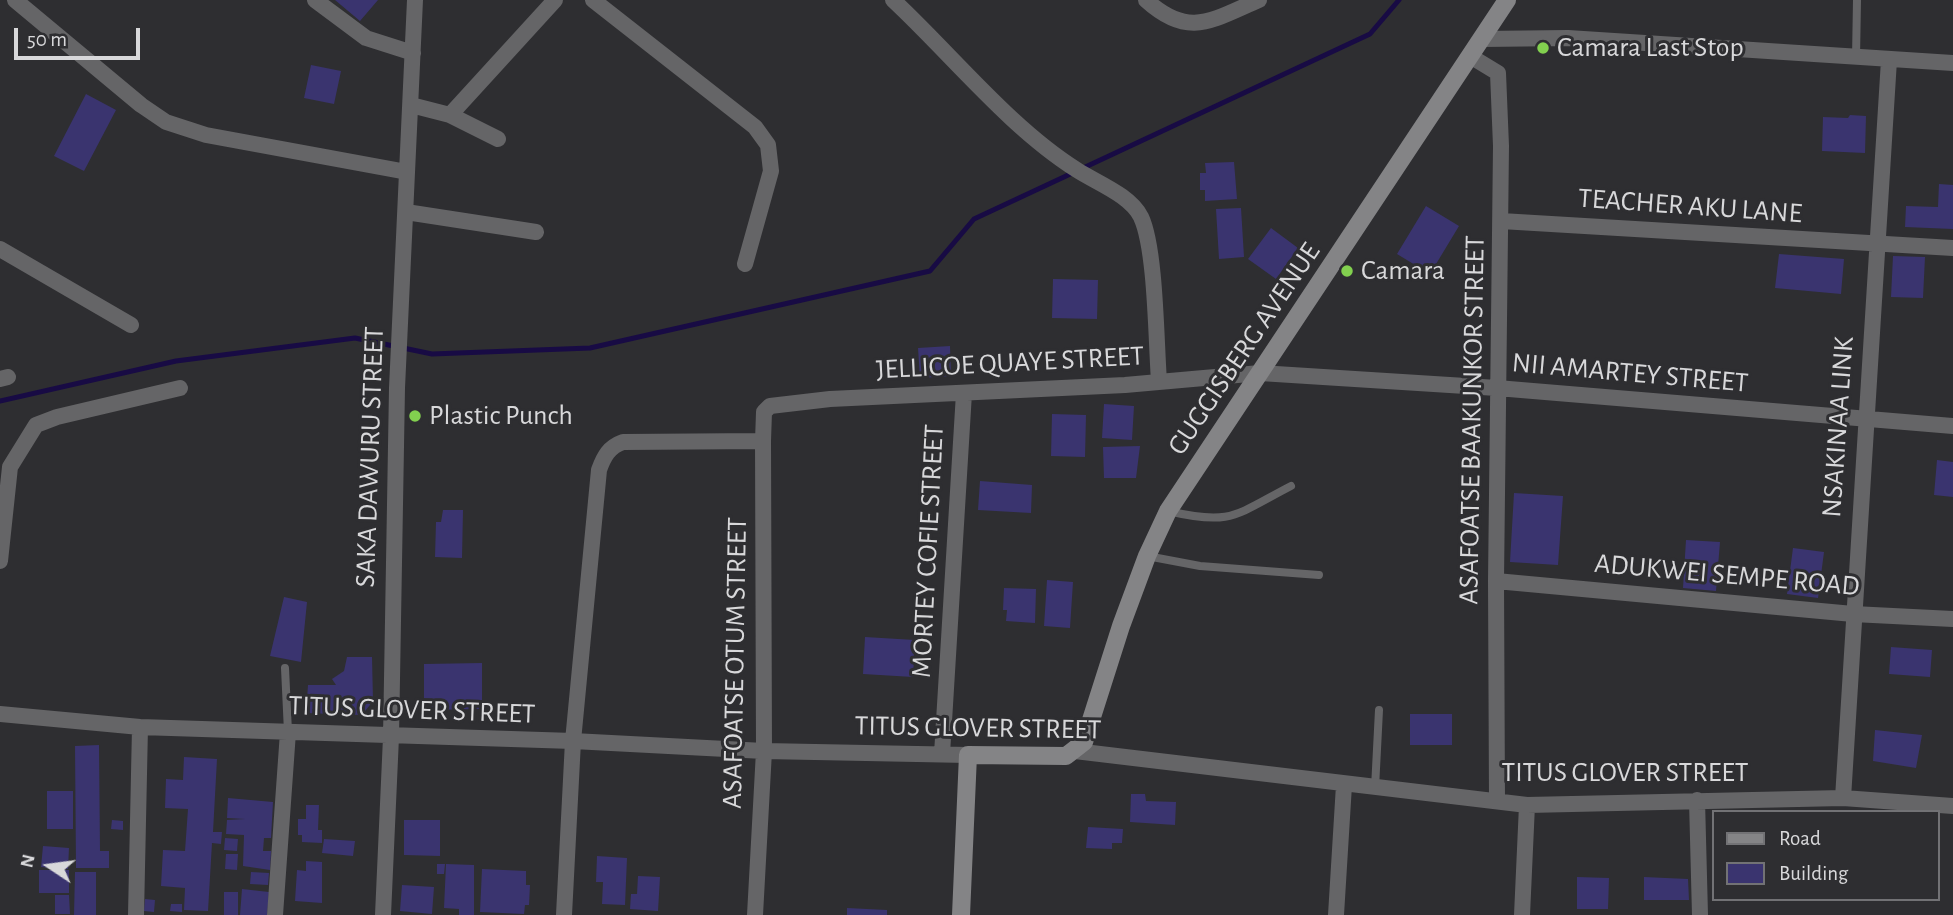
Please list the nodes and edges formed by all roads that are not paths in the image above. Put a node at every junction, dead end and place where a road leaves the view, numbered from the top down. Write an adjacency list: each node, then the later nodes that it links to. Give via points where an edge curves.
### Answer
1 (15, 0): 20 (street, via 166,122 205,135)
2 (315, 0): 12 (street, via 366,38)
3 (415, 0): 12 (street, SAKA DAWURU STREET)
4 (555, 0): 18 (street)
5 (593, 0): 27 (street, via 755,127 768,145 771,171)
6 (893, 0): 30 (street, via 1000,107 1140,217 1148,244)
7 (1146, 0): 8 (street, via 1163,15 1200,25)
8 (1259, 0)
9 (1507, 0): 11 (main road, GUGGISBERG AVENUE)
10 (1857, 0): 14 (lane)
11 (1482, 38): 13 (main road, GUGGISBERG AVENUE); 14 (street, via 1568,38)
12 (413, 52): 17 (street, SAKA DAWURU STREET)
13 (1470, 56): 22 (street, ASAFOATSE BAAKUNKOR STREET, via 1499,73); 29 (main road, GUGGISBERG AVENUE)
14 (1856, 58): 15 (street)
15 (1889, 60): 16 (street); 24 (street, NSAKINAA LINK)
16 (1953, 63)
17 (411, 105): 18 (street); 20 (street, SAKA DAWURU STREET)
18 (450, 115): 19 (street)
19 (498, 139)
20 (407, 172): 21 (street, SAKA DAWURU STREET)
21 (406, 212): 23 (street); 52 (street, SAKA DAWURU STREET, via 397,388)
22 (1501, 221): 24 (street, TEACHER AKU LANE); 32 (street, ASAFOATSE BAAKUNKOR STREET)
23 (536, 232)
24 (1877, 244): 26 (street, TEACHER AKU LANE); 35 (street, NSAKINAA LINK)
25 (0, 248): 28 (street)
26 (1953, 248)
27 (745, 264)
28 (131, 325)
29 (1260, 373): 30 (street, JELLICOE QUAYE STREET); 32 (street, NII AMARTEY STREET); 40 (main road, GUGGISBERG AVENUE)
30 (1159, 381): 33 (street, JELLICOE QUAYE STREET)
31 (180, 388): 38 (street, via 45,420 29,433)
32 (1497, 388): 35 (street, NII AMARTEY STREET); 44 (street, ASAFOATSE BAAKUNKOR STREET)
33 (964, 393): 34 (street, JELLICOE QUAYE STREET, via 830,399 770,406); 56 (street, MORTEY COFIE STREET)
34 (764, 412): 37 (street, ASAFOATSE OTUM STREET)
35 (1865, 420): 36 (street, NII AMARTEY STREET); 45 (street, NSAKINAA LINK)
36 (1953, 426)
37 (763, 441): 53 (street, via 623,442 613,445 604,457 599,470); 54 (street, ASAFOATSE OTUM STREET)
38 (5, 469): 42 (street)
39 (1291, 486): 40 (lane, via 1219,520)
40 (1168, 511): 41 (main road, GUGGISBERG AVENUE)
41 (1147, 556): 43 (lane, via 1200,566); 55 (main road, GUGGISBERG AVENUE, via 1089,730)
42 (0, 561)
43 (1319, 575)
44 (1496, 581): 45 (street, ADUKWEI SEMPE ROAD); 62 (street, ASAFOATSE BAAKUNKOR STREET)
45 (1853, 614): 46 (street, ADUKWEI SEMPE ROAD); 60 (street, NSAKINAA LINK)
46 (1953, 618)
47 (285, 668): 51 (lane)
48 (1379, 710): 59 (lane)
49 (0, 714): 50 (street, TITUS GLOVER STREET)
50 (141, 727): 51 (street, TITUS GLOVER STREET); 65 (street)
51 (288, 733): 52 (street, TITUS GLOVER STREET); 66 (street)
52 (391, 737): 53 (street, TITUS GLOVER STREET); 67 (street, SAKA DAWURU STREET)
53 (573, 741): 54 (street, TITUS GLOVER STREET); 68 (street)
54 (764, 751): 56 (street, TITUS GLOVER STREET); 69 (street, ASAFOATSE OTUM STREET)
55 (1075, 751): 57 (main road, TITUS GLOVER STREET, via 1066,756); 58 (street, TITUS GLOVER STREET)
56 (942, 754): 57 (street, TITUS GLOVER STREET)
57 (968, 755): 70 (main road)
58 (1344, 785): 59 (street, TITUS GLOVER STREET); 71 (street)
59 (1375, 789): 62 (street, TITUS GLOVER STREET)
60 (1843, 798): 61 (street, TITUS GLOVER STREET); 64 (street, TITUS GLOVER STREET)
61 (1697, 800): 63 (street, TITUS GLOVER STREET); 73 (street)
62 (1497, 801): 63 (street, TITUS GLOVER STREET)
63 (1527, 805): 72 (street)
64 (1953, 806)
65 (136, 915)
66 (275, 915)
67 (383, 915)
68 (564, 915)
69 (755, 915)
70 (961, 915)
71 (1336, 915)
72 (1522, 915)
73 (1700, 915)

